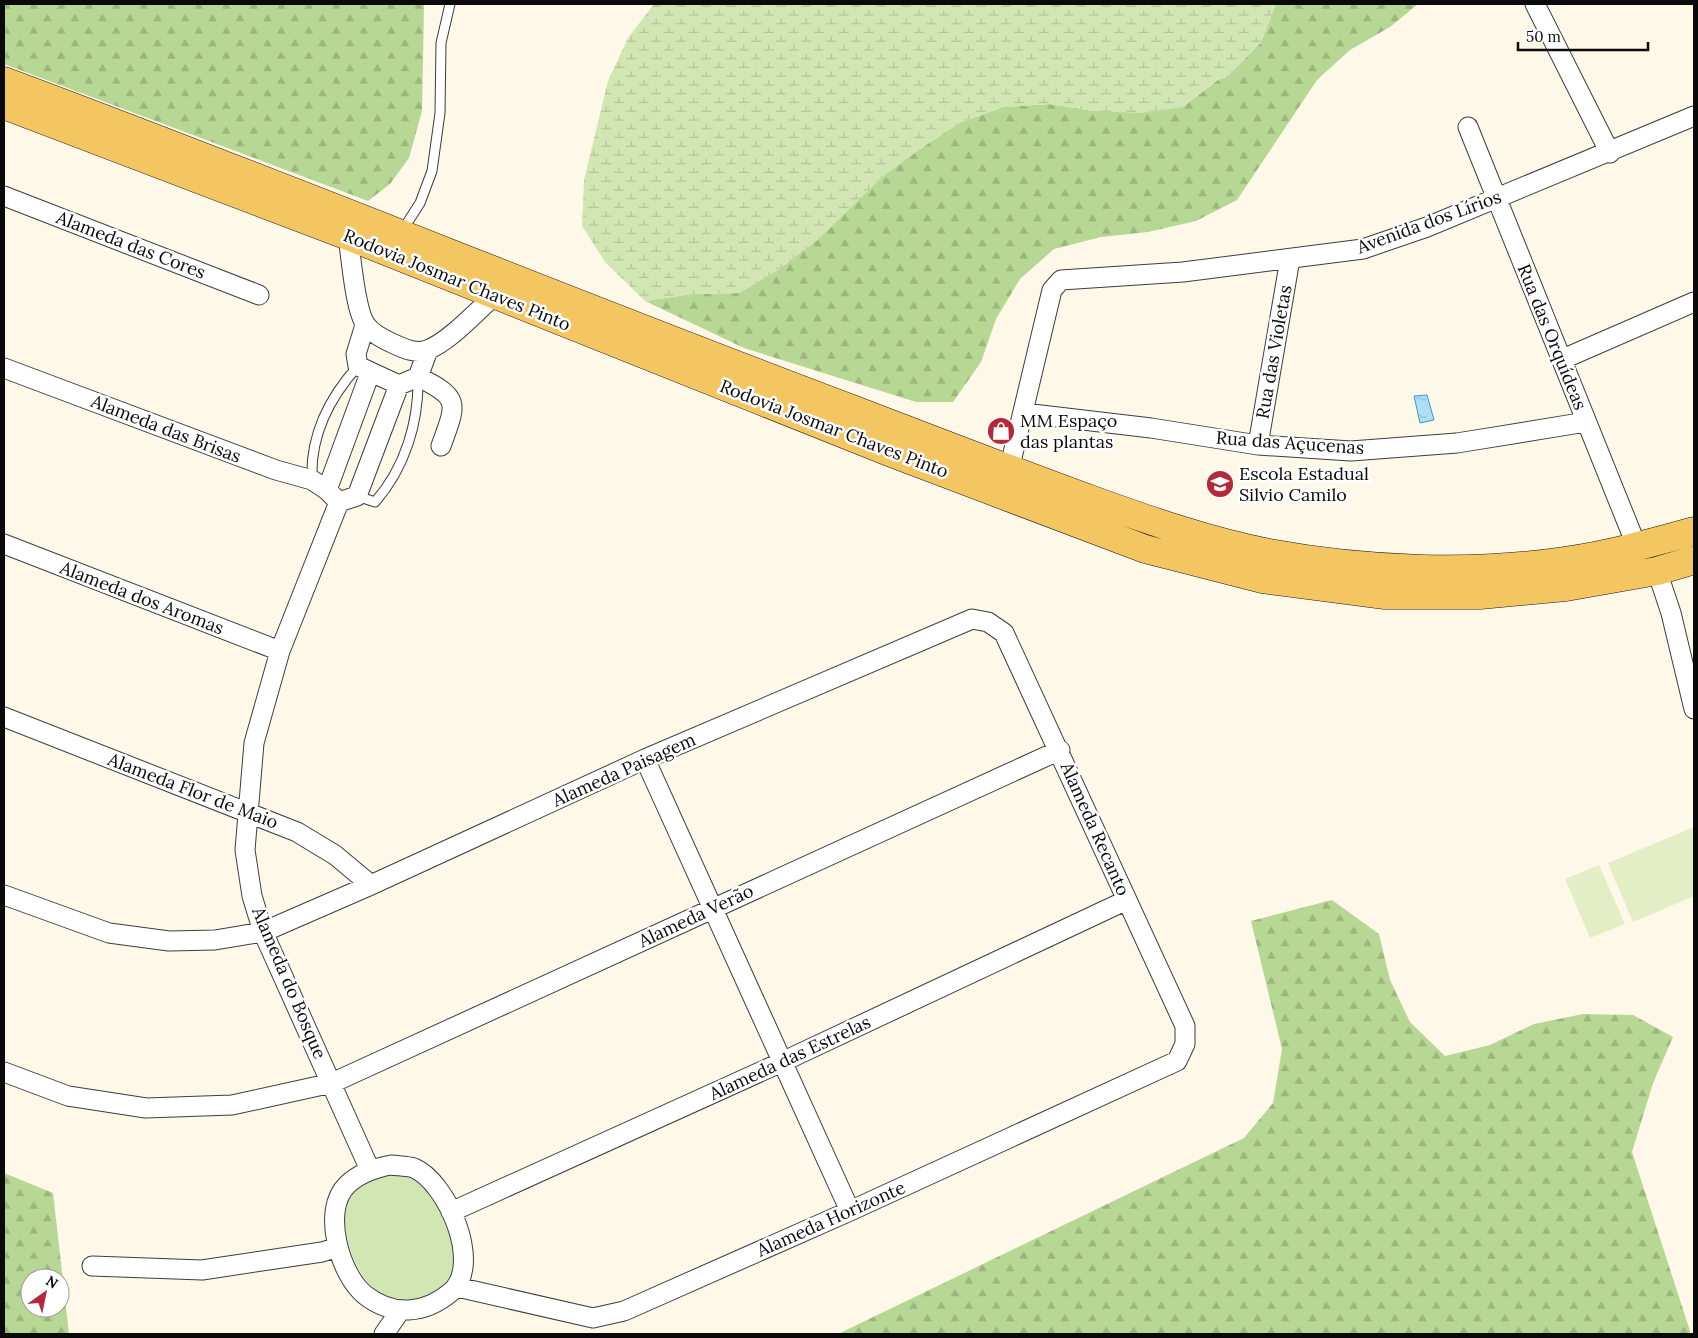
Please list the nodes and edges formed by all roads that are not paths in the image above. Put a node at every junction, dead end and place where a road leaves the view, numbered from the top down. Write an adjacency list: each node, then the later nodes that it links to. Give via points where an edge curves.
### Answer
1 (450, 4): 11 (lane, via 441,43 440,113 432,171 420,203)
2 (1535, 4): 8 (street)
3 (4, 81): 7 (main road, Rodovia Josmar Chaves Pinto)
4 (4, 105): 7 (main road, Rodovia Josmar Chaves Pinto)
5 (1694, 116): 8 (street, Avenida dos Lírios)
6 (1468, 127): 10 (street, Rua das Orquídeas)
7 (132, 141): 11 (main road, Rodovia Josmar Chaves Pinto); 12 (main road, Rodovia Josmar Chaves Pinto)
8 (1610, 152): 10 (street, Avenida dos Lírios)
9 (4, 196): 14 (street, Alameda das Cores)
10 (1496, 199): 13 (street, Avenida dos Lírios, via 1363,249); 19 (street, Rua das Orquídeas)
11 (400, 233): 26 (main road, Rodovia Josmar Chaves Pinto, via 625,324)
12 (348, 236): 15 (main road, Rodovia Josmar Chaves Pinto); 17 (street, via 358,305)
13 (1290, 259): 24 (street, Avenida dos Lírios, via 1183,272 1060,280 1052,290); 27 (street, Rua das Violetas)
14 (259, 295)
15 (495, 295): 18 (street); 29 (main road, Rodovia Josmar Chaves Pinto)
16 (1694, 302): 19 (street)
17 (365, 325): 18 (street, via 401,348 418,353); 21 (street, Alameda do Bosque, via 356,354)
18 (428, 350): 22 (street)
19 (1562, 359): 25 (street, Rua das Orquídeas)
20 (4, 368): 31 (street, Alameda das Brisas)
21 (364, 370): 23 (street); 31 (street, Alameda do Bosque); 31 (lane, via 339,387 323,417 311,460)
22 (418, 377): 23 (street); 28 (street, via 440,387 453,404 453,414); 32 (lane, via 417,412 399,465 375,502)
23 (399, 385): 32 (street)
24 (1024, 413): 27 (street, Rua das Açucenas); 30 (street)
25 (1586, 422): 27 (street, Rua das Açucenas, via 1457,443 1351,452); 35 (street, Rua das Orquídeas)
26 (898, 427): 29 (main road); 30 (main road, Rodovia Josmar Chaves Pinto)
27 (1258, 445)
28 (442, 446)
29 (889, 452): 37 (main road, Rodovia Josmar Chaves Pinto, via 1145,549 1262,580 1385,595 1480,595 1566,587)
30 (1009, 470): 35 (main road, Rodovia Josmar Chaves Pinto, via 1153,522 1268,552 1388,568 1480,569 1563,562)
31 (326, 491): 32 (street); 39 (street, Alameda do Bosque)
32 (357, 496)
33 (1694, 531): 35 (main road, Rodovia Josmar Chaves Pinto)
34 (4, 544): 39 (street, Alameda dos Aromas)
35 (1637, 547)
36 (1694, 560): 37 (main road, Rodovia Josmar Chaves Pinto)
37 (1657, 571): 40 (street, via 1671,612)
38 (988, 622): 42 (street, Alameda Recanto, via 1004,633); 43 (street, Alameda Paisagem, via 972,619)
39 (280, 651): 44 (street, Alameda do Bosque, via 254,743)
40 (1694, 709)
41 (4, 717): 44 (street, Alameda Flor de Maio)
42 (1060, 750): 47 (street, Alameda Recanto); 48 (street, Alameda Verão)
43 (645, 759): 45 (street, Alameda Paisagem); 48 (street)
44 (248, 811): 45 (street, Alameda Flor de Maio, via 298,832); 49 (street, Alameda do Bosque, via 245,850 252,896)
45 (371, 885): 49 (street, Alameda Paisagem)
46 (4, 895): 49 (street, Alameda Paisagem, via 108,932 169,941 216,940)
47 (1127, 900): 50 (street, Alameda Recanto, via 1185,1026); 51 (street, Alameda das Estrelas)
48 (712, 909): 51 (street); 53 (street, Alameda Verão)
49 (263, 932): 53 (street, Alameda do Bosque)
50 (1185, 1044): 55 (street, Alameda Horizonte, via 1177,1061)
51 (782, 1062): 55 (street); 56 (street, Alameda das Estrelas)
52 (4, 1072): 53 (street, Alameda Verão, via 68,1096 146,1108 232,1105)
53 (332, 1082): 54 (street, Alameda do Bosque)
54 (370, 1170): 56 (street, via 391,1165 413,1168 430,1180); 57 (street, via 346,1185 334,1206)
55 (850, 1211): 59 (street, Alameda Horizonte, via 624,1311 593,1318)
56 (451, 1212): 59 (street, via 464,1258)
57 (338, 1247): 58 (street, via 202,1270); 60 (street, via 352,1278 365,1295)
58 (92, 1266)
59 (457, 1287): 60 (street, via 439,1302 417,1311)
60 (400, 1311): 61 (street)
61 (384, 1334)

